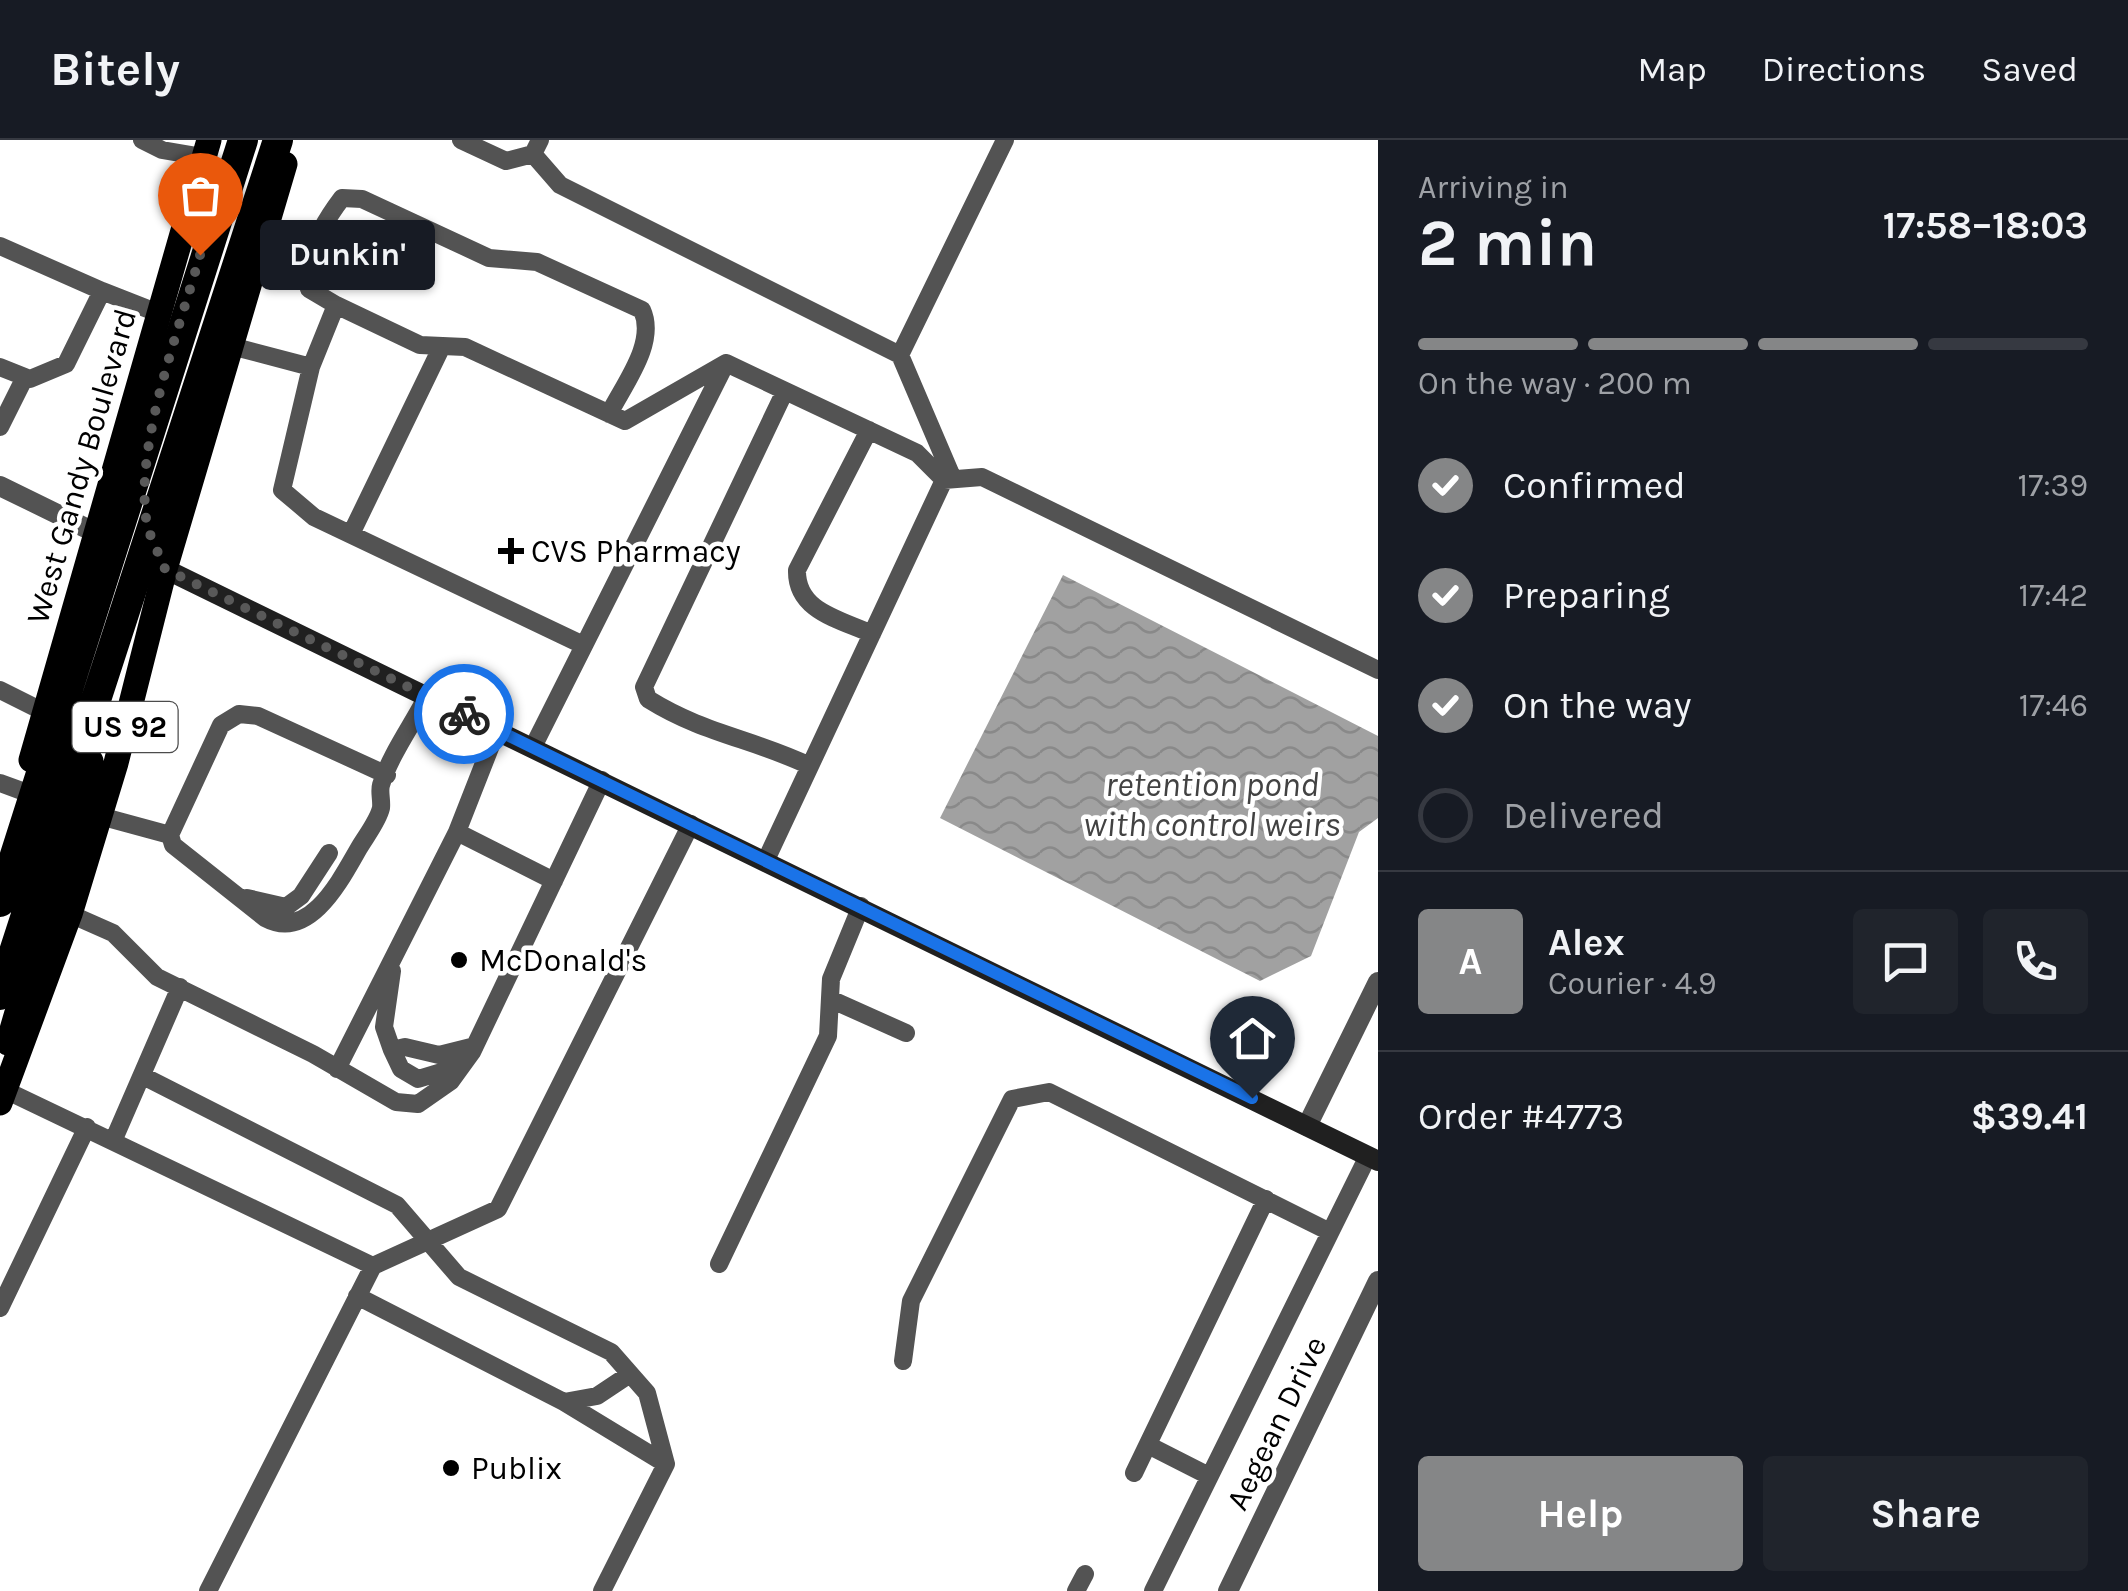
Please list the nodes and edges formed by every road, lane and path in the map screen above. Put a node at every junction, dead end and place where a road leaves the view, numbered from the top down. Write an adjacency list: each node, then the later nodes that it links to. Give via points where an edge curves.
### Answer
1 (142, 140): 9 (lane, via 162,150)
2 (231, 140): 29 (main road, via 148,446 146,522)
3 (244, 140): 52 (highway)
4 (278, 140): 58 (highway)
5 (292, 140): 14 (main road, US 92)
6 (461, 140): 8 (lane, via 506,162)
7 (1004, 140): 16 (lane)
8 (536, 147): 16 (lane, via 560,185)
9 (206, 149): 13 (main road, West Gandy Boulevard / US 92)
10 (0, 246): 11 (lane)
11 (102, 291): 13 (lane); 20 (lane, via 66,364)
12 (336, 305): 15 (lane, via 420,345); 19 (lane); 22 (lane, via 309,288 306,273 321,228 342,198 362,198 489,258 536,262 642,310 648,324 642,350)
13 (158, 313): 27 (main road, West Gandy Boulevard / US 92)
14 (231, 346): 19 (lane); 29 (main road, US 92)
15 (442, 346): 22 (lane, via 464,347); 28 (lane)
16 (900, 355): 25 (lane)
17 (726, 363): 21 (lane); 22 (lane, via 625,421); 31 (lane)
18 (0, 366): 20 (lane)
19 (312, 367): 28 (lane, via 282,490)
20 (25, 377): 23 (lane)
21 (785, 391): 24 (lane); 38 (lane, via 644,687 648,699 685,723 746,738)
22 (609, 414)
23 (0, 427)
24 (868, 430): 25 (lane, via 917,453); 30 (lane, via 797,570 796,590 808,605)
25 (948, 480): 30 (lane); 32 (lane, via 982,477)
26 (0, 486): 27 (street)
27 (96, 532): 29 (main road); 35 (main road, West Gandy Boulevard / US 92); 63 (main road, via 120,577 127,620 122,658)
28 (351, 534): 31 (lane)
29 (165, 569): 34 (main road); 43 (main road, US 92)
30 (872, 634): 38 (lane)
31 (580, 644): 37 (lane)
32 (1378, 670)
33 (0, 690): 35 (lane)
34 (427, 696): 36 (main road); 39 (lane)
35 (44, 712): 41 (main road, West Gandy Boulevard / US 92)
36 (497, 730): 37 (main road); 45 (lane)
37 (532, 747): 40 (main road)
38 (810, 766): 48 (lane)
39 (383, 780): 42 (lane); 46 (lane, via 258,716 239,714 221,725); 51 (lane, via 381,810 330,897 276,924)
40 (602, 780): 44 (main road); 50 (lane)
41 (11, 787): 49 (main road, West Gandy Boulevard / US 92)
42 (361, 798)
43 (100, 816): 46 (lane); 54 (main road, US 92)
44 (690, 824): 48 (main road); 74 (lane, via 498,1209)
45 (457, 832): 50 (lane); 55 (lane)
46 (170, 835): 51 (lane, via 173,846)
47 (329, 853): 51 (lane, via 286,907)
48 (766, 860): 53 (main road)
49 (0, 863)
50 (554, 881): 61 (lane)
51 (242, 896)
52 (0, 902)
53 (861, 906): 59 (lane, via 831,979); 69 (main road)
54 (70, 914): 57 (lane, via 112,934 157,977); 67 (main road, US 92)
55 (394, 956): 62 (lane, via 384,1027); 64 (lane)
56 (1378, 982): 69 (street)
57 (180, 987): 64 (lane); 66 (lane)
58 (0, 994)
59 (830, 999): 60 (lane); 75 (lane, via 828,1036)
60 (906, 1033)
61 (475, 1046): 62 (lane, via 440,1055); 65 (lane)
62 (392, 1050): 65 (lane, via 401,1069 418,1079)
63 (0, 1062)
64 (337, 1069): 65 (lane, via 396,1102 418,1104)
65 (456, 1074)
66 (143, 1076): 70 (lane); 74 (lane, via 397,1206)
67 (3, 1097): 68 (lane)
68 (88, 1126): 70 (lane); 79 (lane)
69 (1308, 1126): 71 (main road)
70 (114, 1139): 76 (lane)
71 (1373, 1158): 73 (lane)
72 (1266, 1200): 73 (lane); 80 (lane, via 1049,1092 1012,1099 911,1300); 83 (lane)
73 (1330, 1232): 86 (lane)
74 (426, 1242): 76 (lane); 81 (lane, via 459,1277 611,1352)
75 (719, 1264)
76 (373, 1266): 78 (lane)
77 (1378, 1281): 90 (street, Aegean Drive)
78 (357, 1296): 82 (lane); 87 (lane)
79 (0, 1308)
80 (902, 1362)
81 (630, 1374): 82 (lane, via 597,1396); 84 (lane, via 646,1394)
82 (564, 1402): 84 (lane)
83 (1148, 1445): 85 (lane); 86 (lane)
84 (666, 1464): 88 (lane)
85 (1134, 1473)
86 (1209, 1476): 89 (lane)
87 (208, 1591)
88 (602, 1591)
89 (1153, 1591)
90 (1228, 1591)

